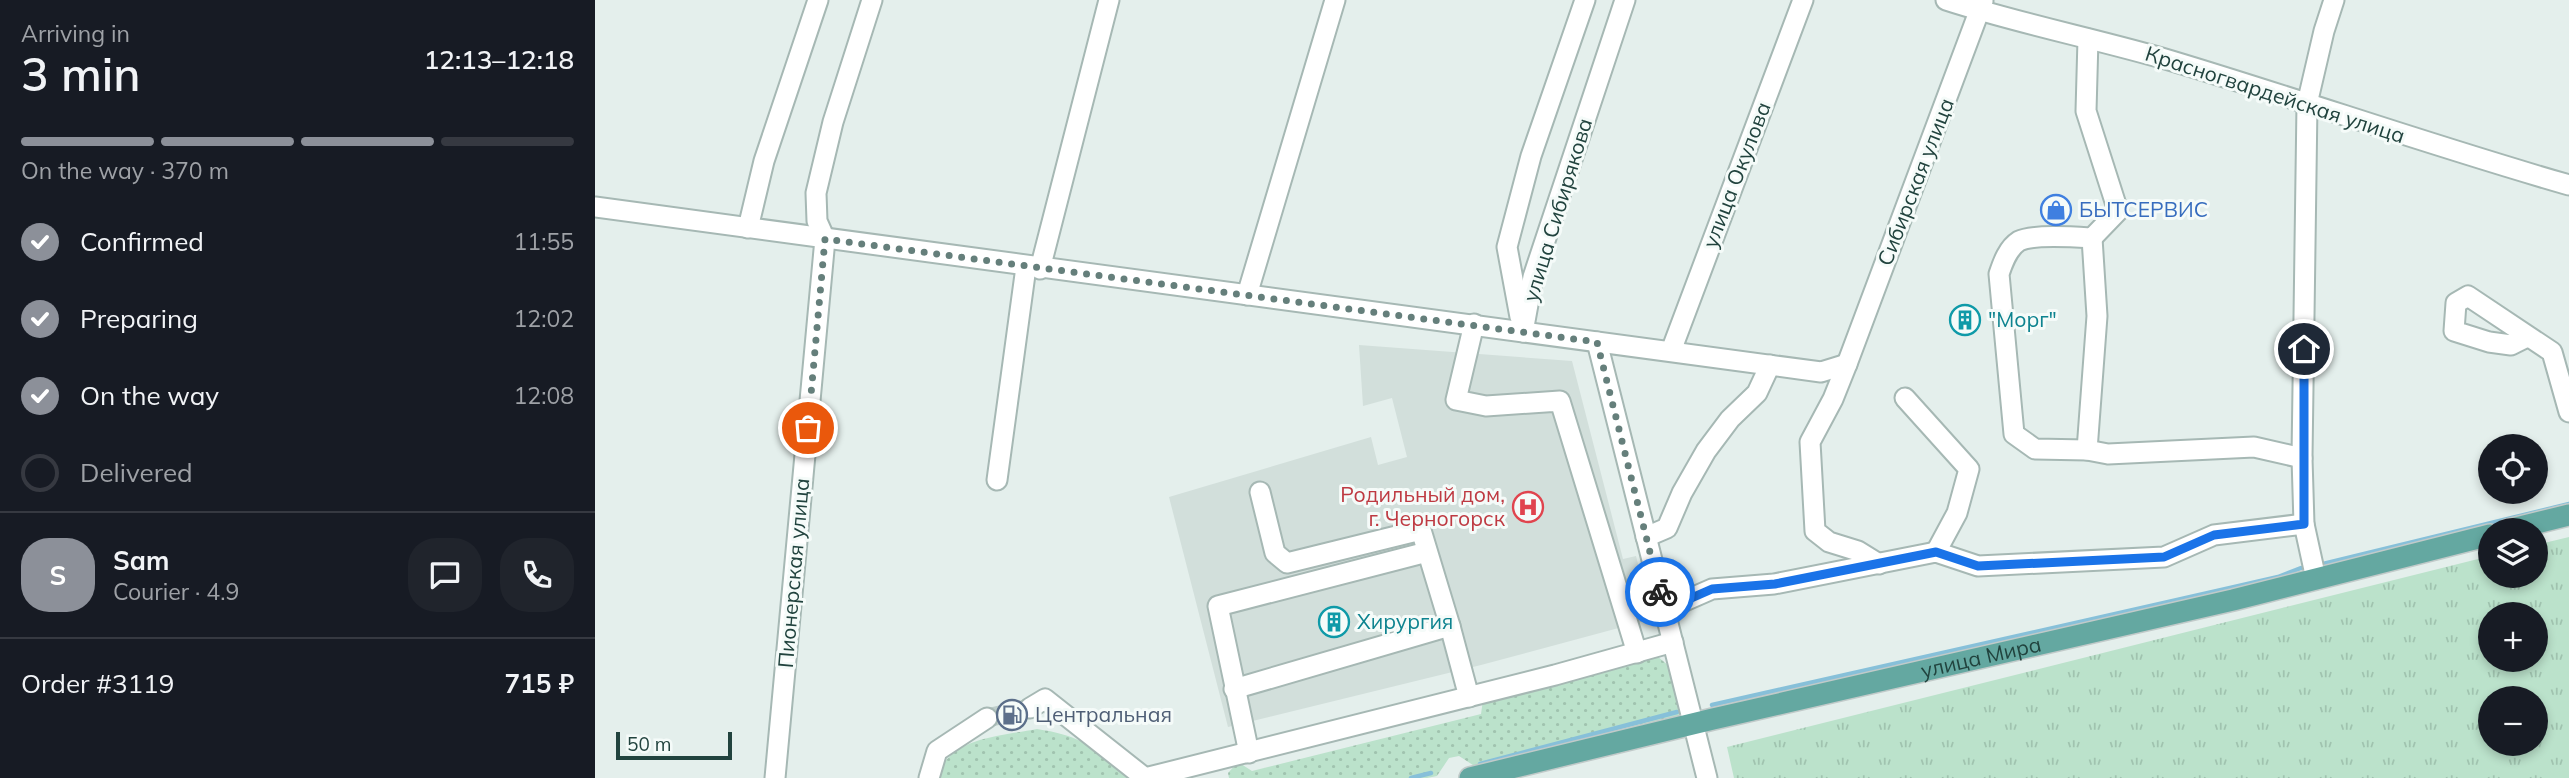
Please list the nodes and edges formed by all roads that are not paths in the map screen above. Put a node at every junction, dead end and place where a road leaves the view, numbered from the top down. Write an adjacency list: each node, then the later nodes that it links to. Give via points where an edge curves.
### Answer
1 (818, 0): 15 (street, via 764,161)
2 (872, 0): 17 (street, Пионерская улица, via 816,193 817,221)
3 (1109, 0): 18 (street)
4 (1335, 0): 19 (street)
5 (1585, 0): 21 (street, улица Сибирякова, via 1531,156 1507,247)
6 (1625, 0): 21 (street, улица Сибирякова, via 1533,277)
7 (1803, 0): 24 (street, улица Окулова)
8 (1946, 0): 10 (street, Красногвардейская улица)
9 (2334, 0): 12 (street)
10 (1982, 6): 11 (street, Красногвардейская улица); 25 (street, Сибирская улица)
11 (2088, 39): 12 (street, Красногвардейская улица); 16 (street, via 2086,111 2118,211)
12 (2307, 104): 13 (street, Красногвардейская улица); 30 (street)
13 (2569, 185)
14 (595, 206): 15 (street)
15 (748, 228): 17 (street)
16 (2092, 238): 29 (street, via 2097,316); 29 (street, via 2020,240 2006,254 1999,274 2014,434 2035,449)
17 (825, 239): 18 (street); 53 (street, Пионерская улица)
18 (1033, 268): 19 (street); 31 (street)
19 (1247, 295): 20 (street)
20 (1474, 324): 21 (street); 45 (street, via 1456,400 1486,406 1560,401)
21 (1523, 332): 23 (street)
22 (2527, 337): 28 (street, via 2552,352)
23 (1597, 342): 24 (street); 36 (street)
24 (1671, 351): 26 (street)
25 (1847, 364): 26 (street, via 1821,372); 40 (street, Сибирская улица, via 1810,442 1815,531)
26 (1770, 365): 36 (street, via 1757,393 1706,451 1667,528)
27 (1905, 398): 39 (street, via 1969,469 1957,513)
28 (2569, 412)
29 (2087, 450): 30 (street, via 2108,454 2254,447)
30 (2302, 458): 35 (street)
31 (997, 480)
32 (1260, 492): 38 (street, via 1275,553 1287,563 1421,530)
33 (2569, 515): 34 (main road)
34 (2548, 520)
35 (2304, 524): 39 (street, via 2214,535 2164,557 1978,566); 41 (street)
36 (1646, 537): 42 (street)
37 (2478, 538): 41 (main road, улица Мира)
38 (1427, 552): 43 (street); 46 (street, via 1218,606)
39 (1936, 552): 40 (street)
40 (1879, 564): 42 (street, via 1775,584 1712,589)
41 (2316, 579): 50 (main road, улица Мира)
42 (1664, 610): 44 (street)
43 (1450, 626): 46 (street); 47 (street)
44 (1673, 642): 45 (street); 50 (street)
45 (1637, 653): 47 (street)
46 (1234, 689): 51 (street)
47 (1469, 697): 51 (street)
48 (1030, 708): 55 (street, via 1045,699)
49 (986, 718): 54 (street, via 937,751)
50 (1694, 724): 56 (main road, улица Мира); 57 (street)
51 (1249, 753): 52 (street)
52 (1219, 770): 55 (street)
53 (775, 778)
54 (929, 778)
55 (1145, 778)
56 (1470, 778)
57 (1707, 778)

